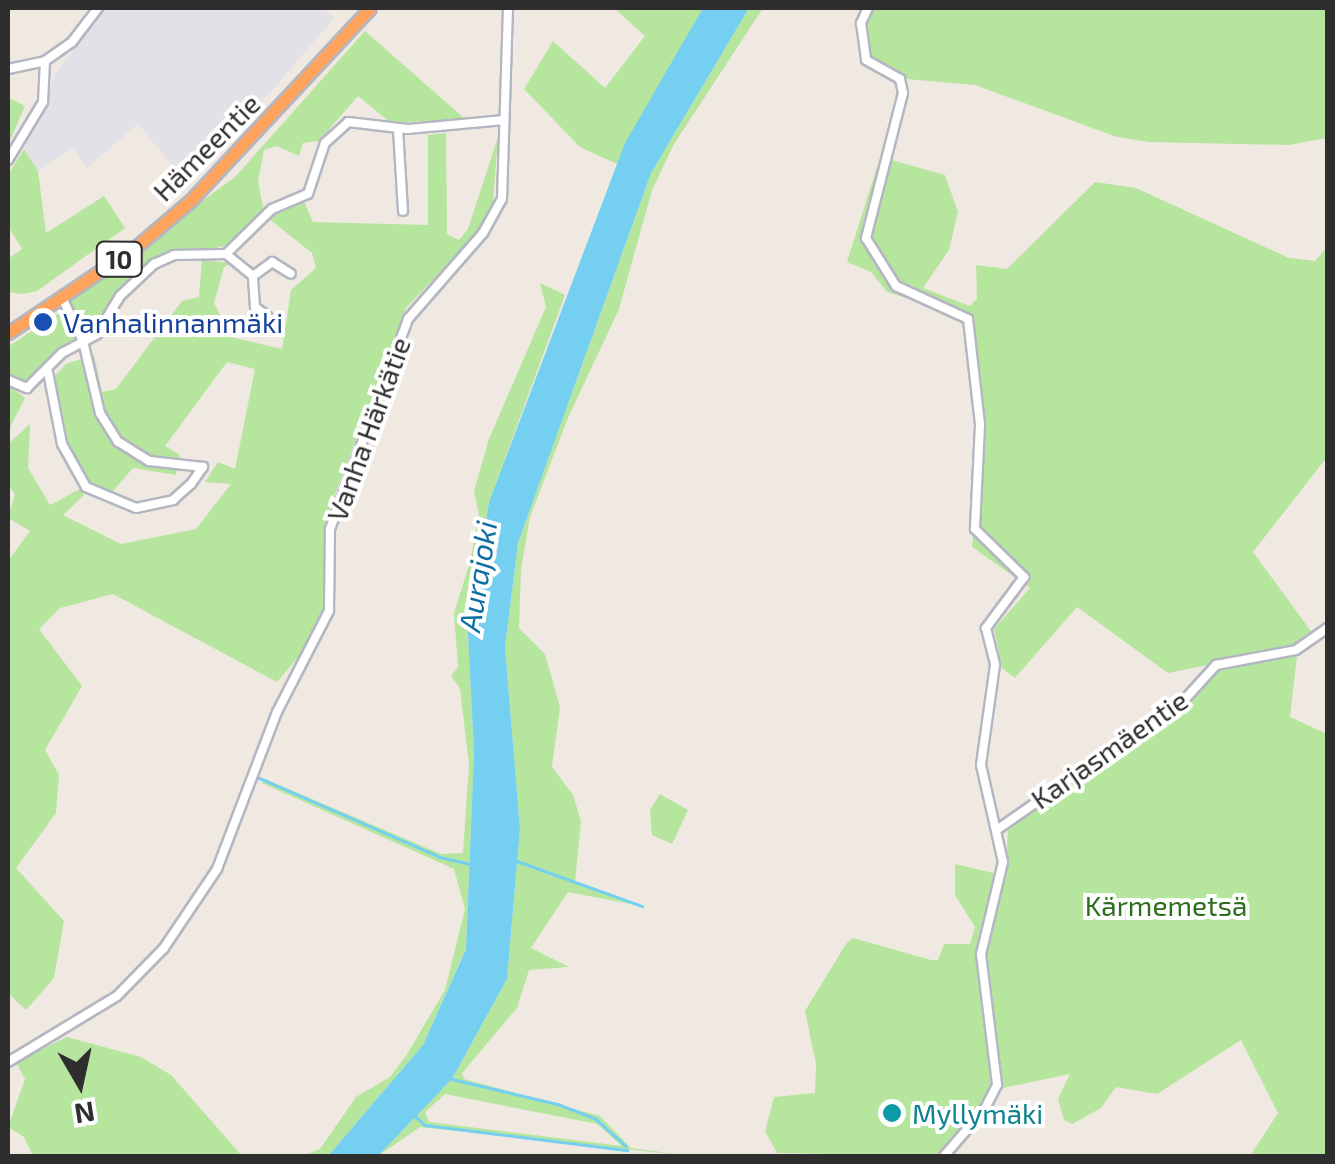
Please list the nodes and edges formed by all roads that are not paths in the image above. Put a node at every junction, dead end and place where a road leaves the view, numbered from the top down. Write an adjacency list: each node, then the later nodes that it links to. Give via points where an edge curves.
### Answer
1 (98, 8): 5 (street, via 72,42)
2 (370, 8): 14 (highway, Hämeentie / 10, via 192,200)
3 (508, 8): 7 (street, Vanha Härkätie)
4 (868, 8): 21 (street, via 860,23 866,60 900,79 903,93 866,238 896,286 968,319 980,425 976,529 1024,577 986,628 995,665 981,765)
5 (45, 61): 6 (street); 9 (street, via 43,102)
6 (8, 69)
7 (504, 120): 8 (street); 22 (street, Vanha Härkätie, via 502,198 483,233 408,319 330,530 329,611 276,712 217,869 164,948 117,996)
8 (398, 129): 10 (street); 11 (street, via 361,120 336,130 321,153 313,189 266,214)
9 (8, 160)
10 (402, 211)
11 (226, 254): 13 (street); 17 (street, via 174,255 154,264)
12 (291, 274): 13 (street, via 272,262)
13 (253, 276): 15 (street, via 255,307)
14 (62, 298): 16 (highway, Hämeentie / 10); 17 (street)
15 (267, 316)
16 (8, 333)
17 (83, 341): 18 (street, via 62,352); 18 (street, via 100,413 127,451 203,468 172,500 136,508 86,488 62,444)
18 (48, 372): 19 (street, via 27,388)
19 (8, 380)
20 (1328, 628): 21 (street, Karjasmäentie, via 1296,650 1216,665 1186,698)
21 (998, 830): 23 (street, via 1002,884 982,954 997,1085)
22 (8, 1062)
23 (944, 1156)

